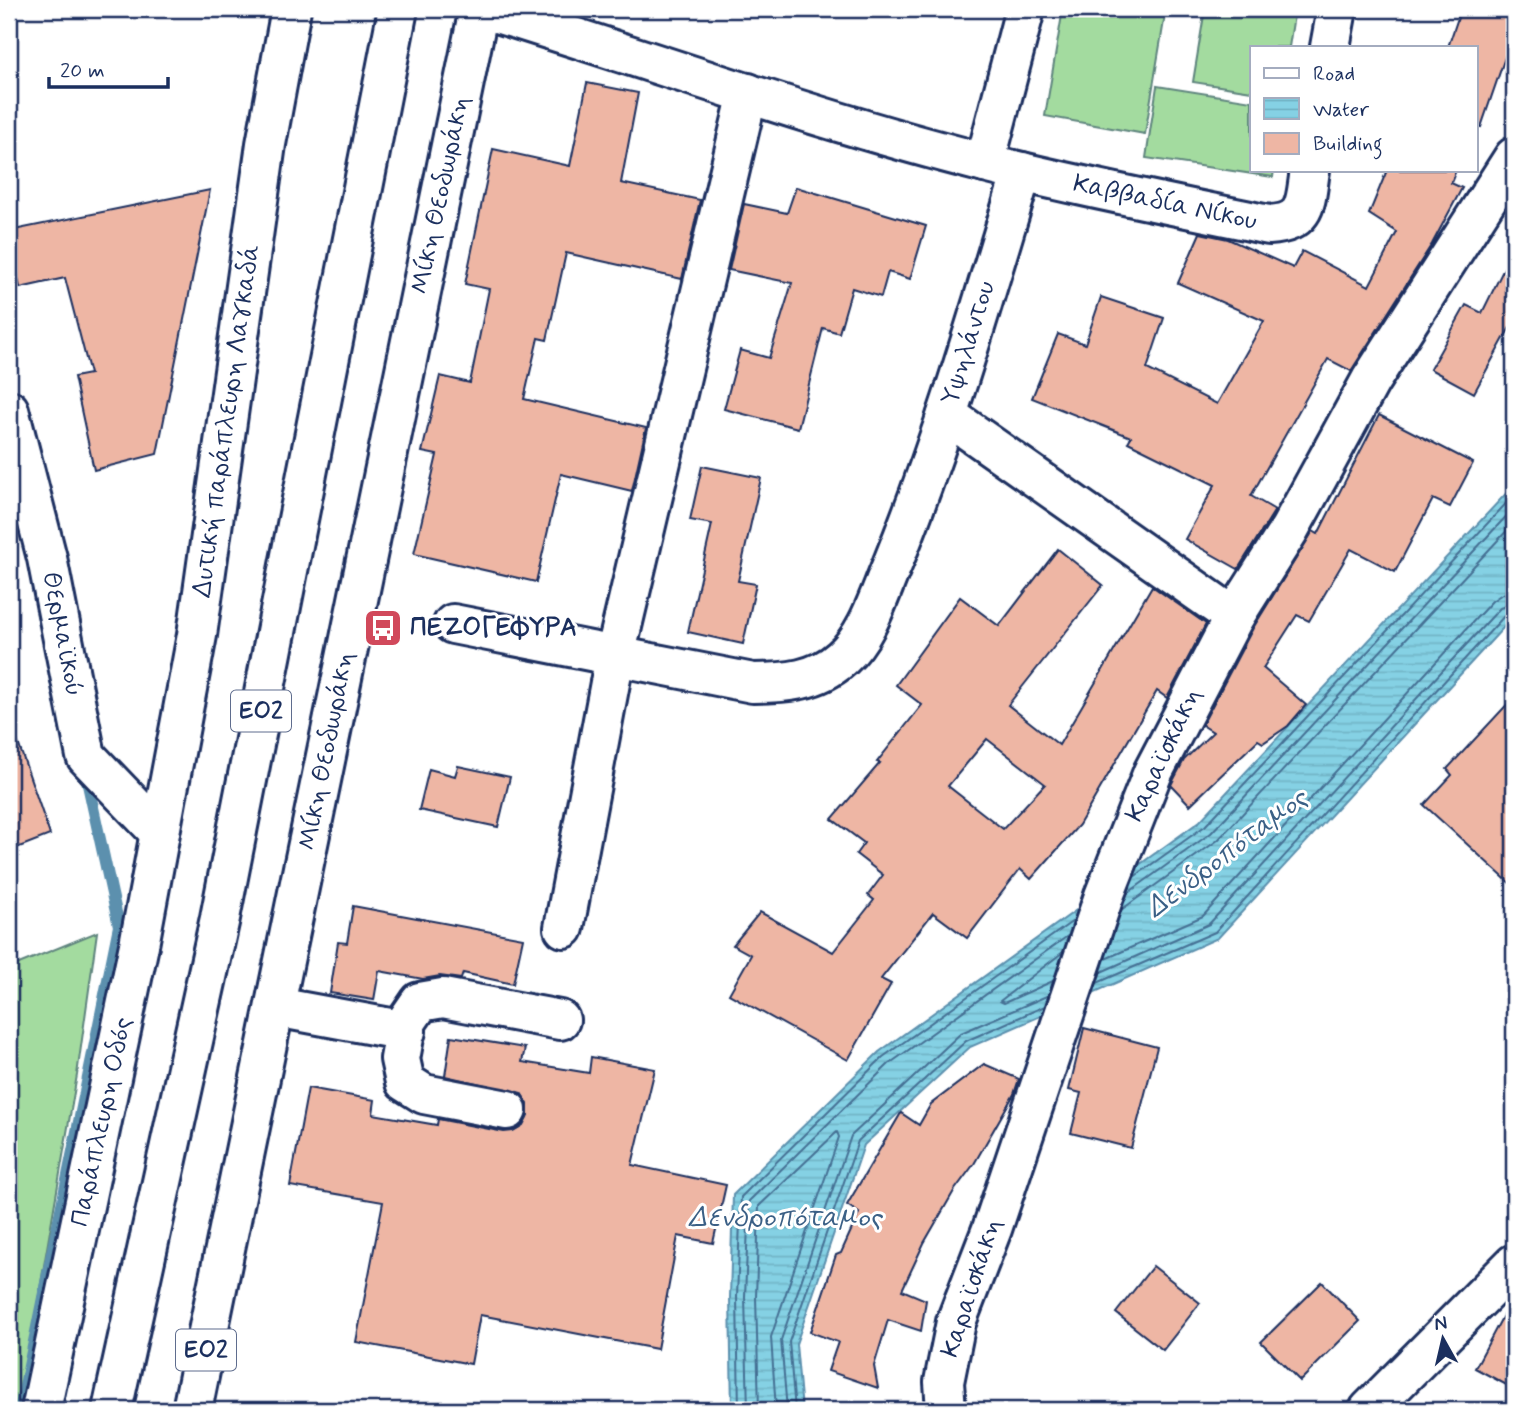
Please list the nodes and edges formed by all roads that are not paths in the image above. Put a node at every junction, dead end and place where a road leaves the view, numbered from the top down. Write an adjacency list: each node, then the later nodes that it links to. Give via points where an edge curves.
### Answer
1 (291, 9): 17 (main road, Δυτική παράπλευρη Λαγκαδά, via 264,157 197,635)
2 (398, 9): 25 (main road, ΕΟ2, via 220,918)
3 (481, 9): 7 (main road); 19 (main road, Μίκη Θεοδωράκη / ΕΟ2)
4 (1025, 9): 9 (main road)
5 (1337, 9): 6 (main road)
6 (1331, 46)
7 (748, 93): 9 (main road); 16 (main road)
8 (1514, 157): 14 (main road, Καραϊσκάκη, via 1371,380 1289,530)
9 (985, 163): 10 (main road)
10 (1023, 172): 11 (main road, Καββαδία Νίκου, via 1269,225 1297,218 1304,207); 13 (main road, Υψηλάντου)
11 (1310, 172)
12 (9, 410): 17 (main road, Θερμαϊκού, via 47,558 86,756)
13 (947, 415): 14 (main road); 16 (main road, Υψηλάντου, via 871,617 845,656 824,672 782,683 753,683)
14 (1234, 617): 27 (main road, Καραϊσκάκη, via 1153,772 1104,896 956,1322 944,1382)
15 (453, 624): 16 (main road, Υψηλάντου)
16 (614, 656): 18 (main road)
17 (159, 832): 24 (main road, Παράπλευρη Οδός)
18 (564, 928)
19 (276, 1007): 21 (main road); 26 (main road, Μίκη Θεοδωράκη / ΕΟ2)
20 (560, 1020): 21 (main road, via 431,998 412,1011)
21 (405, 1031): 22 (main road, via 400,1071 413,1089)
22 (507, 1110)
23 (1514, 1264): 28 (main road)
24 (41, 1410)
25 (112, 1410)
26 (192, 1410)
27 (946, 1410)
28 (1369, 1410)

